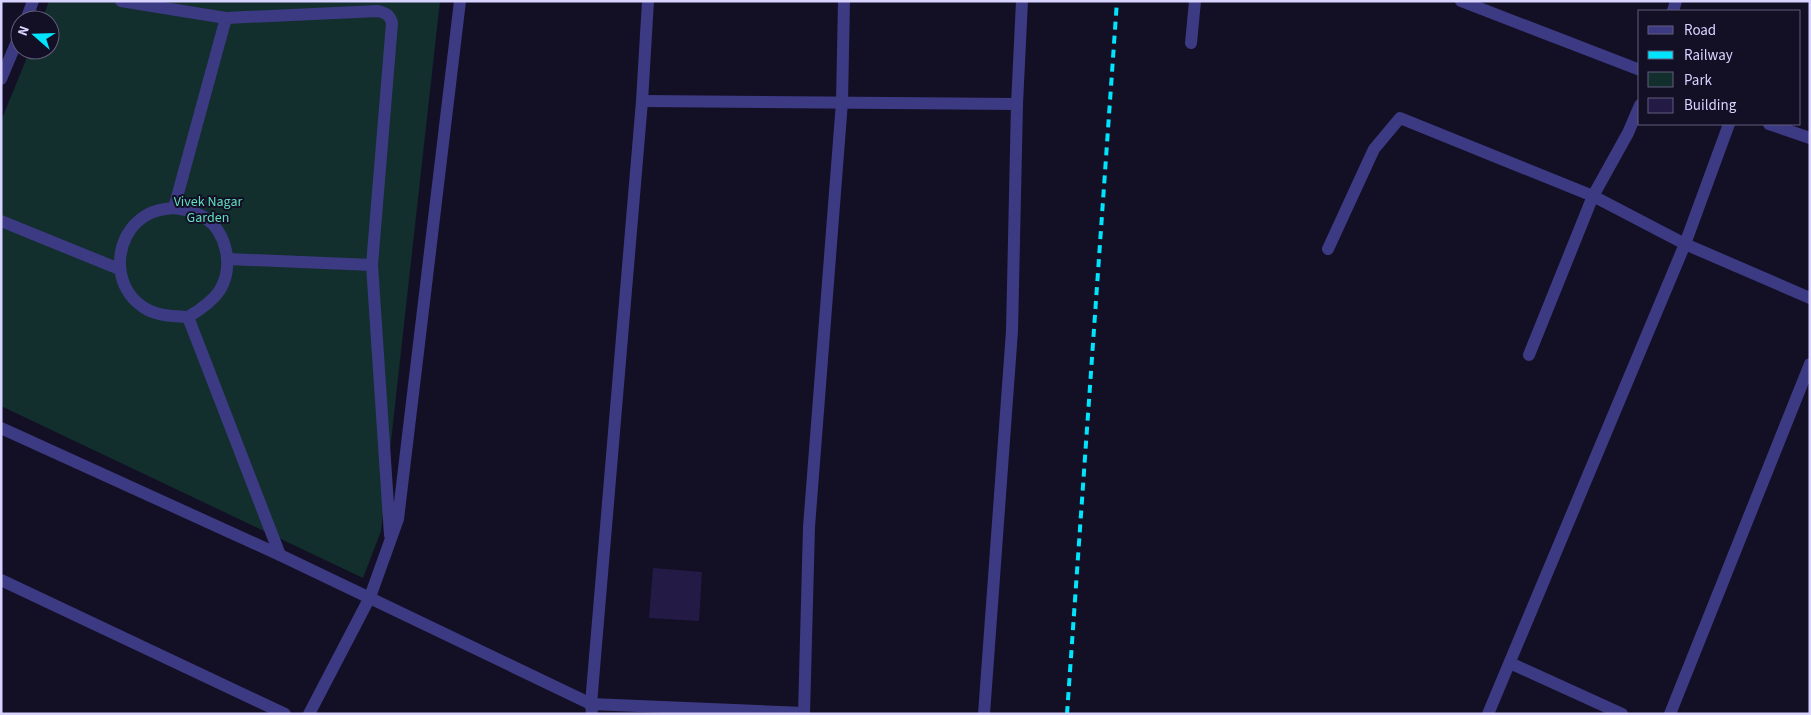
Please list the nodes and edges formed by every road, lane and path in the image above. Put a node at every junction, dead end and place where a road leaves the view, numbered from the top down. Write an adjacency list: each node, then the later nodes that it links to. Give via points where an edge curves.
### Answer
1 (121, 1): 8 (street)
2 (460, 1): 33 (street, via 400,509)
3 (648, 1): 13 (street)
4 (844, 1): 14 (street)
5 (1022, 1): 15 (street)
6 (1195, 1): 9 (street)
7 (1461, 1): 11 (street)
8 (226, 18): 21 (street); 26 (street, via 378,11 391,18)
9 (1191, 43)
10 (10, 58): 12 (street)
11 (1638, 69)
12 (1, 80)
13 (642, 101): 14 (street); 38 (street)
14 (842, 102): 15 (street); 39 (street, via 809,527)
15 (1017, 104): 42 (street, via 1012,331)
16 (1638, 110): 20 (street)
17 (1729, 125): 23 (street)
18 (1773, 125): 19 (street)
19 (1810, 138)
20 (1593, 196): 23 (street); 24 (street, via 1400,118 1374,149); 30 (street)
21 (174, 208): 25 (street, via 190,210 210,223 224,243); 27 (street, via 144,216 133,226 124,239)
22 (1, 221): 27 (street)
23 (1686, 244): 28 (street); 37 (street)
24 (1328, 249)
25 (227, 259): 26 (street); 29 (street, via 226,276 220,289 211,301)
26 (372, 265): 33 (street)
27 (119, 269): 29 (street, via 132,297 143,307 157,314)
28 (1810, 298)
29 (188, 317): 34 (street)
30 (1529, 355)
31 (1810, 364): 45 (street)
32 (1, 428): 34 (street)
33 (390, 542): 36 (street)
34 (280, 555): 36 (street)
35 (1, 580): 40 (street)
36 (370, 597): 38 (street); 41 (street)
37 (1510, 664): 43 (street); 44 (street)
38 (591, 709): 39 (street)
39 (804, 713)
40 (285, 714)
41 (309, 714)
42 (984, 714)
43 (1488, 714)
44 (1622, 714)
45 (1670, 714)

